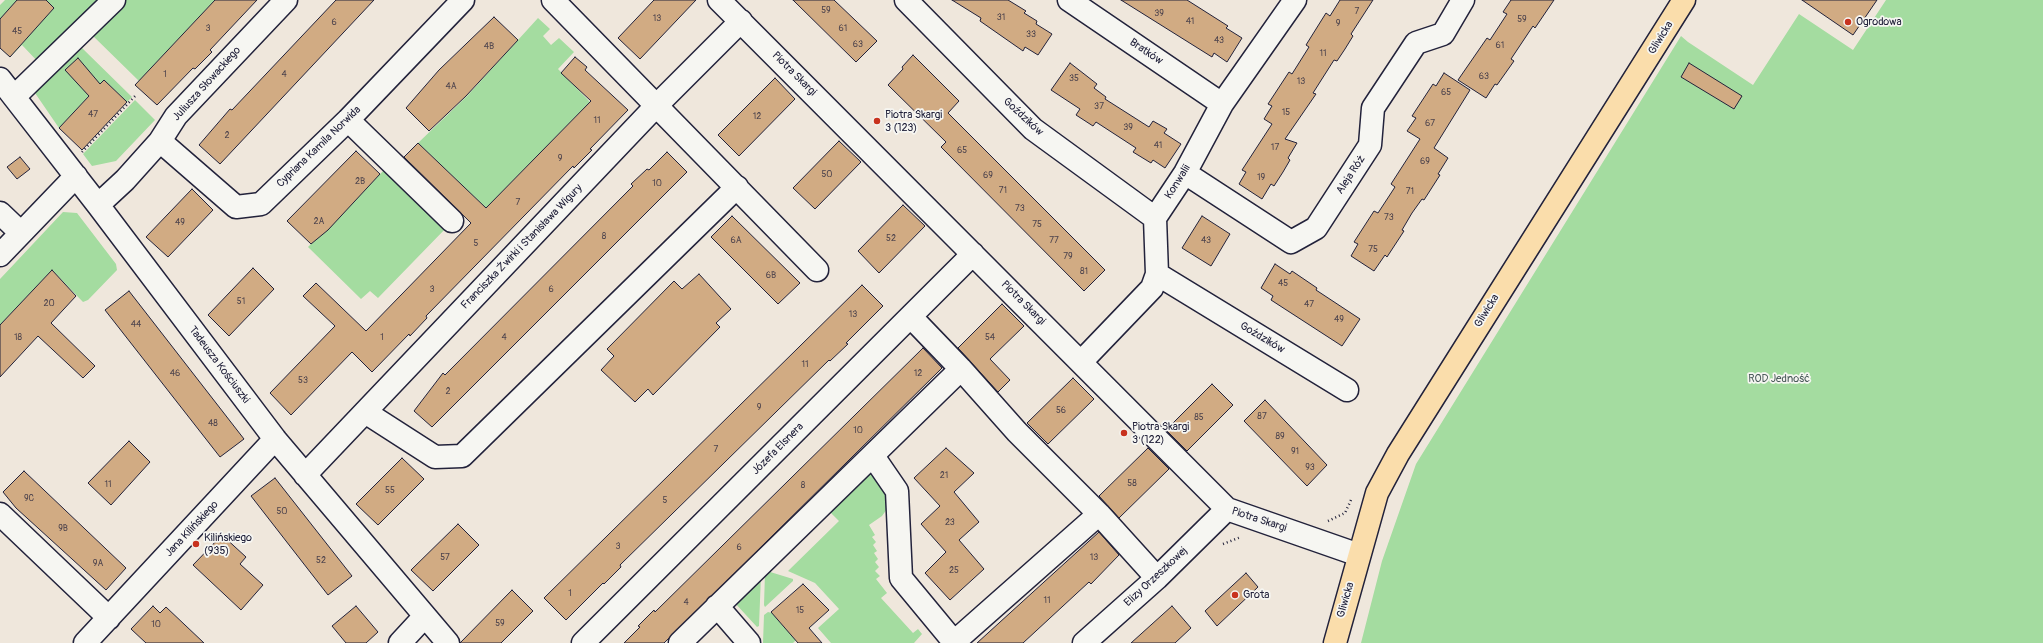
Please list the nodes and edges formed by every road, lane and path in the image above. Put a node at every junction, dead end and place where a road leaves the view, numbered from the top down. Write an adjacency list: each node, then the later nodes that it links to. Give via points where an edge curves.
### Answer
1 (114, 0): 14 (street)
2 (286, 0): 18 (street, Juliusza Słowackiego, via 176,116)
3 (463, 0): 17 (street, Cypriana Kamila Norwida)
4 (553, 0): 16 (street)
5 (719, 0): 11 (street, Piotra Skargi)
6 (906, 0): 25 (street, Goździków, via 1033,129)
7 (1069, 0): 15 (street, Bratków)
8 (1294, 0): 15 (street, Konwalii)
9 (1463, 0): 20 (street, Aleja Róż, via 1443,34 1416,42 1373,108 1370,145 1316,228 1291,242)
10 (1684, 0): 47 (main road, Gliwicka, via 1398,454 1377,493)
11 (741, 21): 16 (street, Franciszka Żwirki i Stanisława Wigury); 28 (street, Piotra Skargi)
12 (0, 79): 14 (street, Tadeusza Kościuszki)
13 (137, 94): 19 (path)
14 (14, 96): 21 (street, Tadeusza Kościuszki)
15 (1222, 104): 20 (street, Konwalii)
16 (656, 106): 22 (street); 36 (street, Franciszka Żwirki i Stanisława Wigury)
17 (348, 120): 18 (street, Cypriana Kamila Norwida, via 261,204 254,205 236,207); 26 (street)
18 (160, 141): 23 (street, Juliusza Słowackiego, via 126,180)
19 (79, 155)
20 (1185, 173): 25 (street, Konwalii)
21 (76, 176): 23 (street, Tadeusza Kościuszki); 27 (street)
22 (737, 187): 30 (street); 36 (street, via 462,456 436,457)
23 (98, 204): 37 (street, Tadeusza Kościuszki)
24 (0, 213): 27 (street)
25 (1155, 218): 31 (street)
26 (452, 221)
27 (21, 233): 29 (street)
28 (973, 254): 32 (street, Józefa Elsnera); 33 (street, Piotra Skargi)
29 (0, 255)
30 (817, 270)
31 (1157, 274): 33 (street, via 1152,288); 35 (street, Goździków)
32 (911, 317): 34 (street); 52 (street, Józefa Elsnera)
33 (1081, 362): 41 (street, Piotra Skargi)
34 (962, 369): 38 (street); 43 (street, via 1017,432)
35 (1347, 390)
36 (365, 412): 39 (street, Franciszka Żwirki i Stanisława Wigury)
37 (275, 439): 39 (street, Tadeusza Kościuszki); 51 (street, Jana Kilińskiego)
38 (873, 456): 49 (street); 58 (street, via 897,491 901,578)
39 (305, 476): 50 (street, Tadeusza Kościuszki)
40 (1354, 493): 44 (path, via 1345,513)
41 (1227, 509): 47 (street, Piotra Skargi); 48 (street, Elizy Orzeszkowej)
42 (0, 514): 51 (street)
43 (1099, 514): 48 (street); 58 (street)
44 (1325, 523)
45 (1244, 536): 46 (path)
46 (1221, 545)
47 (1359, 555): 60 (main road, Gliwicka)
48 (1157, 578): 59 (street, Elizy Orzeszkowej)
49 (717, 606): 56 (street); 57 (street)
50 (424, 617): 54 (street); 55 (street, Tadeusza Kościuszki)
51 (109, 618): 53 (street, Jana Kilińskiego)
52 (587, 642)
53 (85, 643)
54 (400, 643)
55 (448, 643)
56 (680, 643)
57 (749, 643)
58 (954, 643)
59 (1084, 643)
60 (1335, 643)

